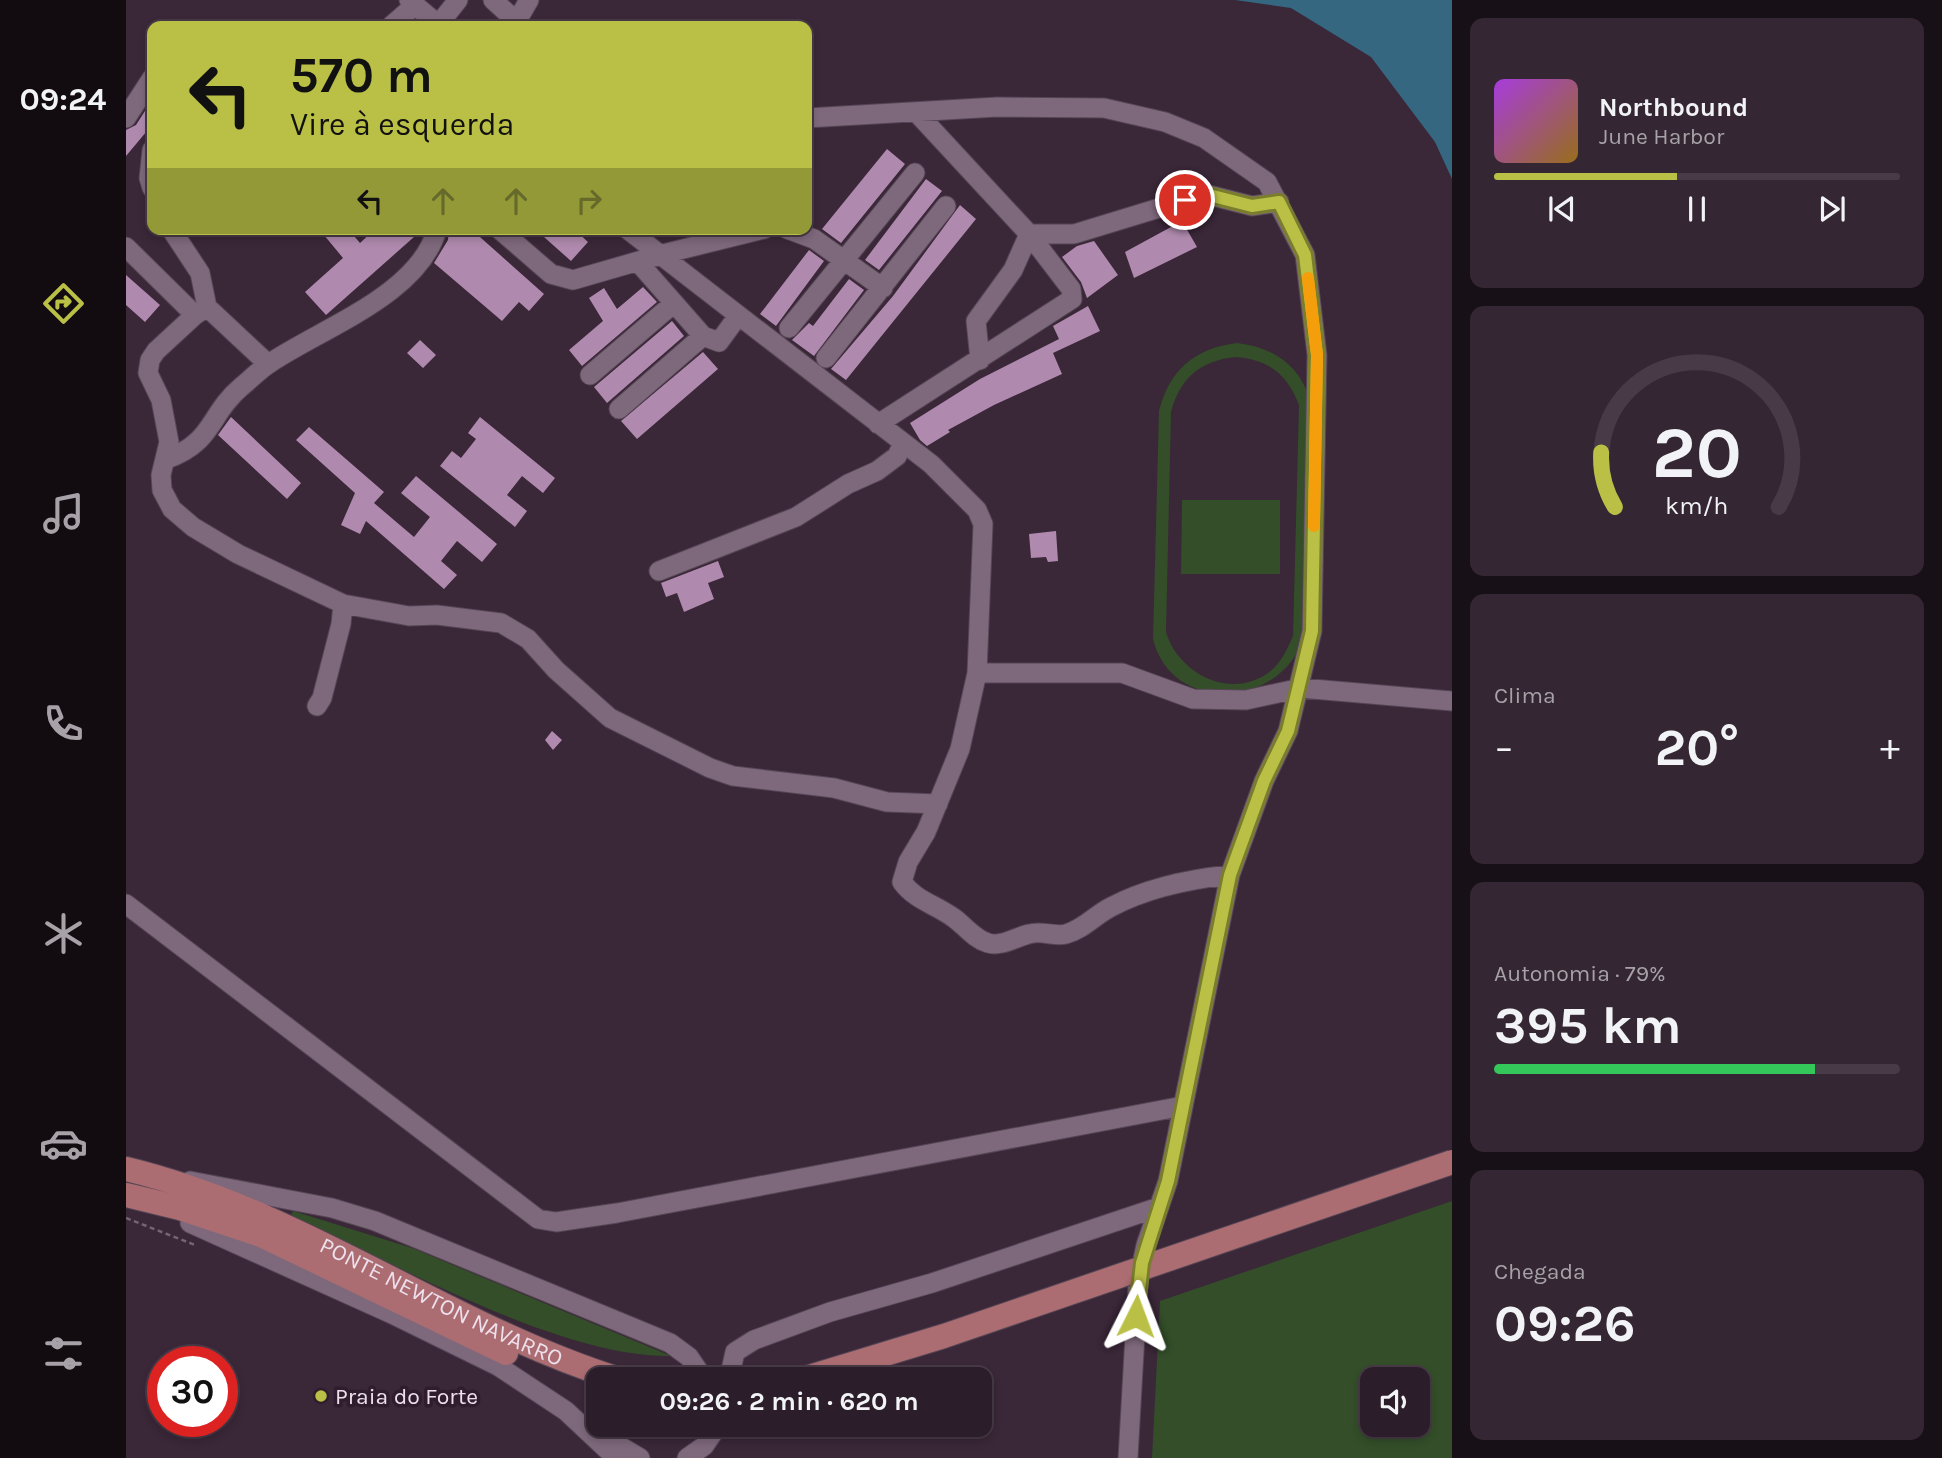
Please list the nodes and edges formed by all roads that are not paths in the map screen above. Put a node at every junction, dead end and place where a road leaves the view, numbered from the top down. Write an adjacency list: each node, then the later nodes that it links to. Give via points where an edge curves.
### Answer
1 (458, 0): 7 (street)
2 (493, 0): 8 (street)
3 (529, 0): 9 (street)
4 (412, 3): 5 (street); 6 (street)
5 (396, 21)
6 (433, 21)
7 (443, 21)
8 (513, 21)
9 (516, 21)
10 (147, 86): 12 (street)
11 (917, 113): 13 (street); 15 (street, via 997,107 1104,108 1137,114 1204,138 1267,182); 17 (street)
12 (126, 117)
13 (812, 118)
14 (915, 173): 26 (street)
15 (1279, 202): 17 (street, via 1252,206 1205,194 1074,234); 45 (street, via 1305,255 1317,355 1312,631)
16 (946, 206): 28 (street)
17 (1029, 234): 35 (street, via 1013,270 976,321); 35 (street, via 1071,289 1072,299)
18 (175, 235): 30 (street, via 200,273)
19 (435, 235): 36 (street, via 426,256 392,290)
20 (506, 235): 27 (street, via 551,274 573,280)
21 (636, 235): 25 (street)
22 (740, 235): 25 (street)
23 (803, 235): 26 (street)
24 (126, 247): 30 (street)
25 (663, 254): 27 (street); 31 (street)
26 (845, 259): 28 (street); 32 (street)
27 (638, 262): 29 (street)
28 (883, 288): 34 (street)
29 (673, 304): 33 (street); 37 (street)
30 (201, 311): 36 (street); 41 (street, via 150,360 148,373 161,400 168,435)
31 (738, 316): 33 (street, via 719,342); 39 (street)
32 (789, 328)
33 (703, 336): 38 (street)
34 (826, 358)
35 (980, 360): 39 (street)
36 (268, 364): 41 (street, via 236,391 194,446)
37 (590, 375)
38 (620, 409)
39 (878, 424): 40 (street)
40 (903, 443): 42 (street, via 897,456 877,471 796,517); 44 (street, via 964,496 983,524)
41 (167, 459): 43 (street, via 162,490 172,509 193,527)
42 (659, 570)
43 (343, 604): 47 (street); 48 (street, via 410,616 501,623 528,639 610,718 670,751 722,772 834,788 887,802)
44 (977, 673): 45 (street, via 1122,673 1193,699 1246,700); 48 (street, via 960,749)
45 (1301, 688): 46 (street); 49 (street)
46 (1452, 701)
47 (317, 706)
48 (938, 804): 49 (street, via 902,882 912,895 988,943 1042,931 1062,935 1149,892)
49 (1230, 875): 51 (street)
50 (126, 904): 51 (street, via 538,1219 556,1222 617,1213)
51 (1183, 1106): 57 (street)
52 (1452, 1162): 61 (main road, bridge)
53 (1452, 1171): 62 (main road)
54 (137, 1172): 58 (main road); 59 (street, via 332,1208 417,1236 670,1343)
55 (126, 1195): 58 (main road)
56 (126, 1202): 65 (street, via 220,1234 404,1320 498,1366)
57 (1159, 1206): 60 (street, via 754,1340 735,1352); 72 (street, via 1138,1282)
58 (265, 1226): 63 (main road, PONTE NEWTON NAVARRO, via 317,1238 492,1329); 64 (main road, PONTE NEWTON NAVARRO, via 481,1342)
59 (696, 1367)
60 (732, 1367)
61 (842, 1367)
62 (883, 1367)
63 (586, 1368)
64 (586, 1386)
65 (566, 1411): 68 (street); 69 (street)
66 (710, 1437): 70 (street)
67 (716, 1437): 71 (street)
68 (616, 1458)
69 (639, 1458)
70 (687, 1458)
71 (715, 1458)
72 (1128, 1458)

